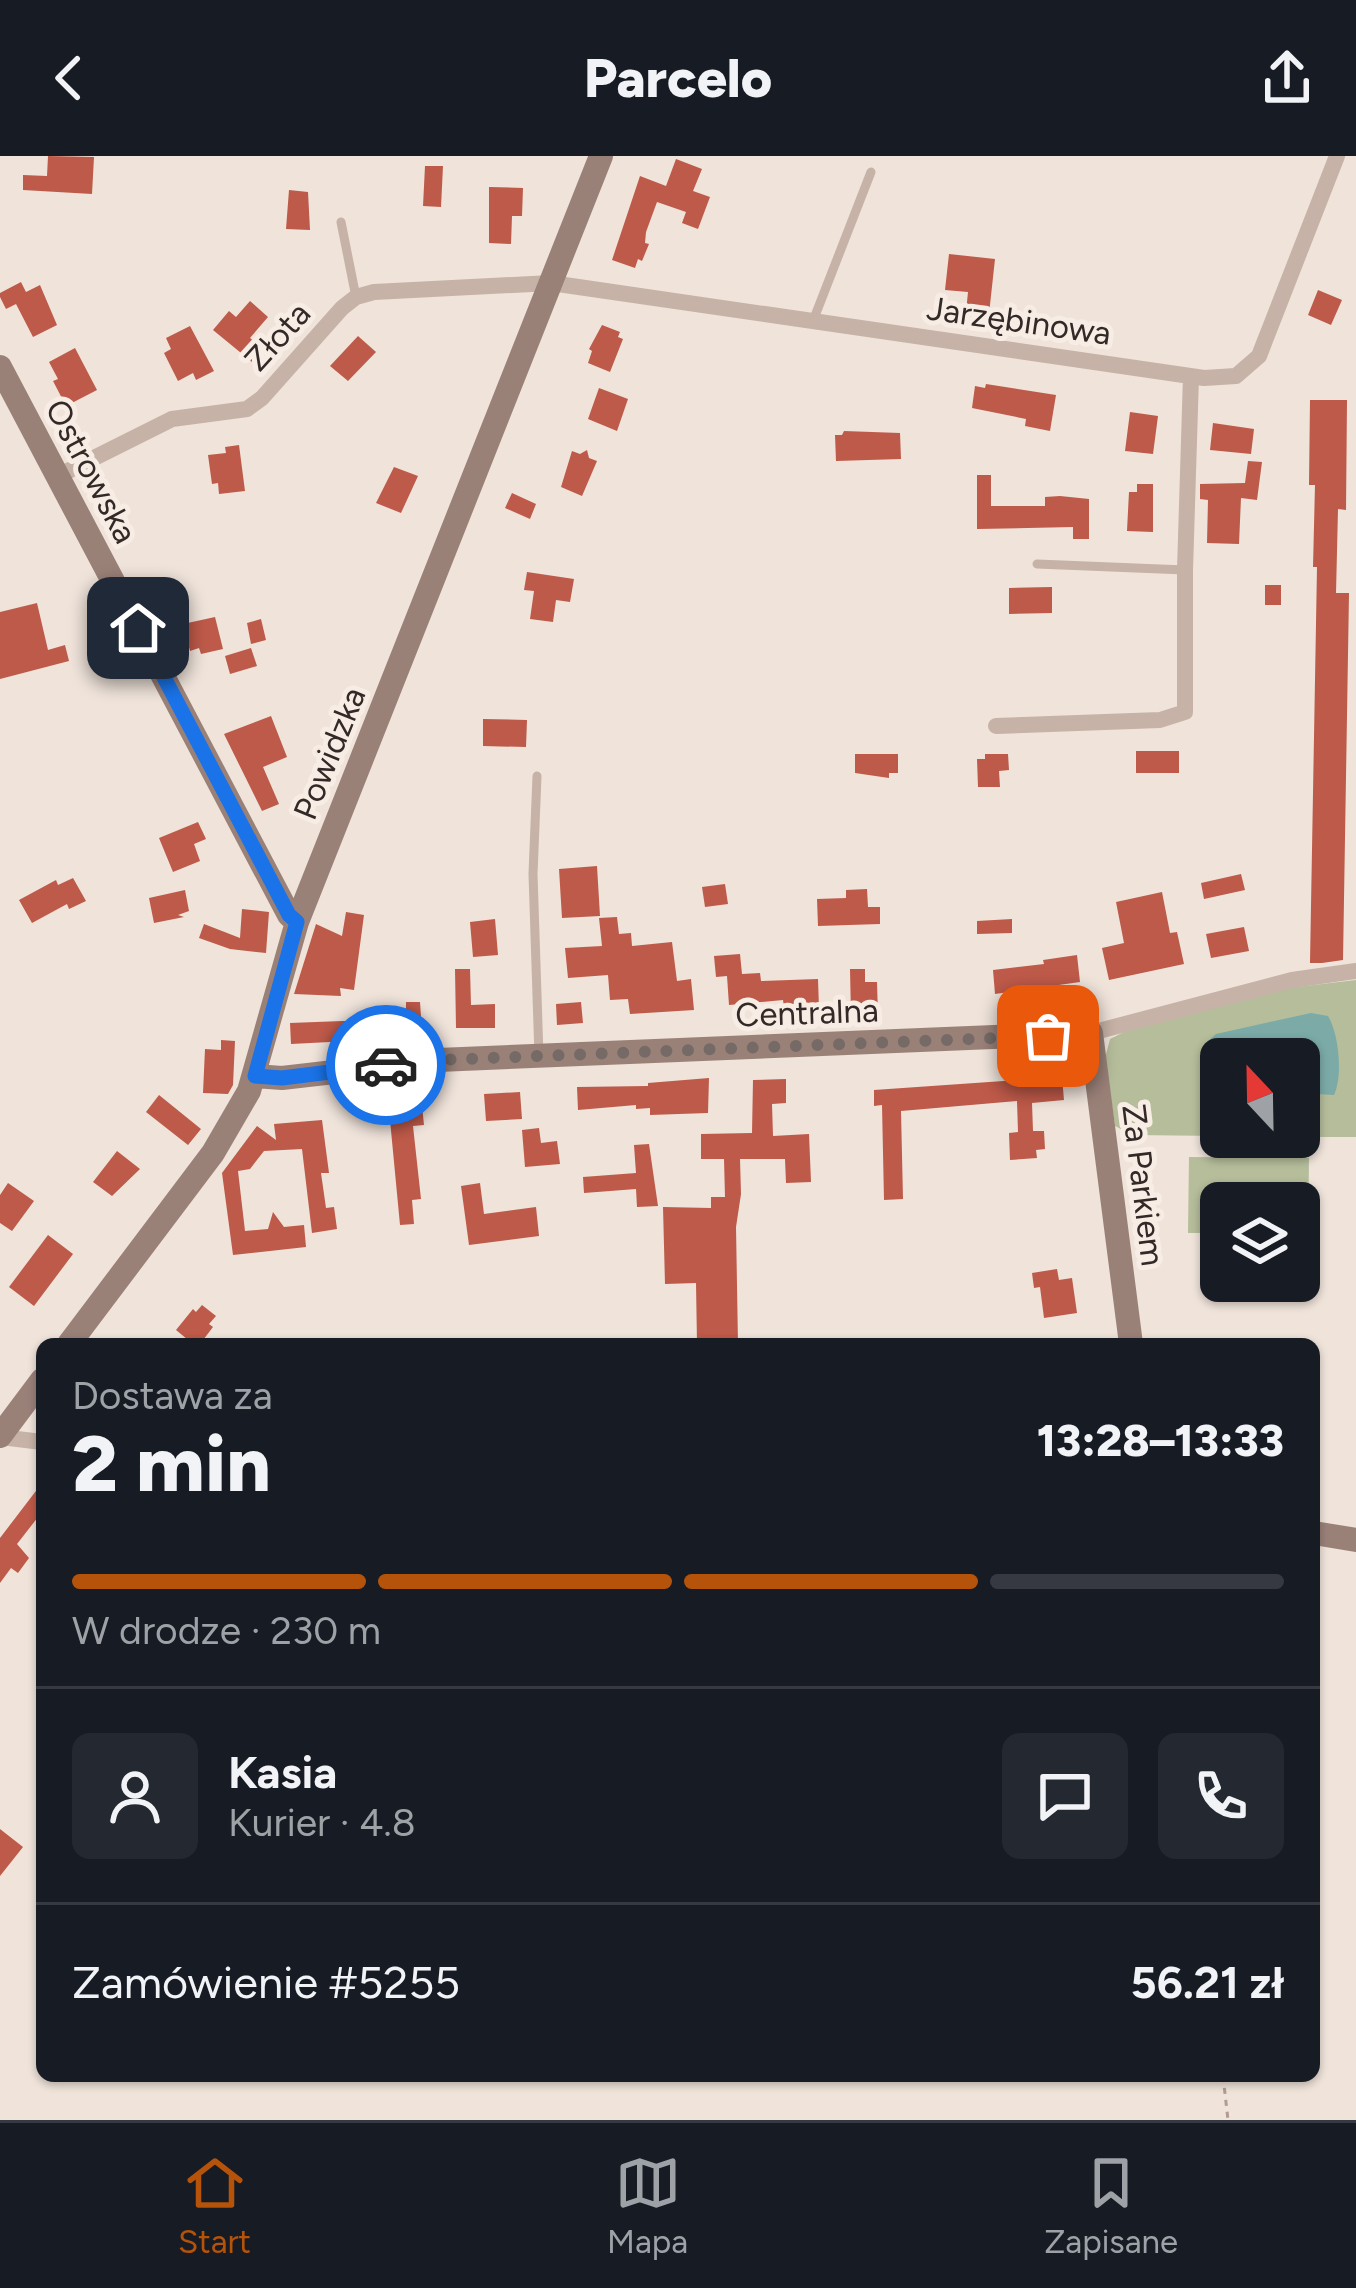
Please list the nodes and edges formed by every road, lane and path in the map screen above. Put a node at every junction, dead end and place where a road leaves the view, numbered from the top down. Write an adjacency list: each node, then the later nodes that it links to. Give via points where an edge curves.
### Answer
1 (602, 156): 5 (street, Powidzka)
2 (1337, 156): 9 (street, Jarzębinowa, via 1259,356 1236,376)
3 (871, 172): 7 (lane)
4 (341, 222): 6 (lane)
5 (550, 283): 6 (street, Złota); 7 (street, Jarzębinowa); 15 (street, Powidzka)
6 (356, 297): 10 (street, Złota, via 247,409 172,419)
7 (813, 321): 9 (street, Jarzębinowa)
8 (0, 367): 10 (street, Ostrowska)
9 (1191, 376): 12 (street)
10 (58, 476): 15 (street, Ostrowska)
11 (1037, 564): 12 (lane)
12 (1185, 570): 13 (street, via 1185,712 1160,720)
13 (996, 726)
14 (537, 776): 18 (lane)
15 (297, 922): 19 (street, Powidzka)
16 (1356, 971): 17 (street, Centralna, via 1292,980)
17 (1091, 1034): 18 (street, Centralna); 21 (street, Za Parkiem)
18 (539, 1056): 19 (street, Centralna)
19 (255, 1076): 20 (street, Powidzka, via 213,1153)
20 (74, 1338)
21 (1130, 1338)
22 (36, 1388): 23 (street)
23 (0, 1437): 24 (street)
24 (36, 1441)
25 (1320, 1534): 26 (street)
26 (1356, 1540)
27 (1224, 2082): 28 (path)
28 (1228, 2120)

